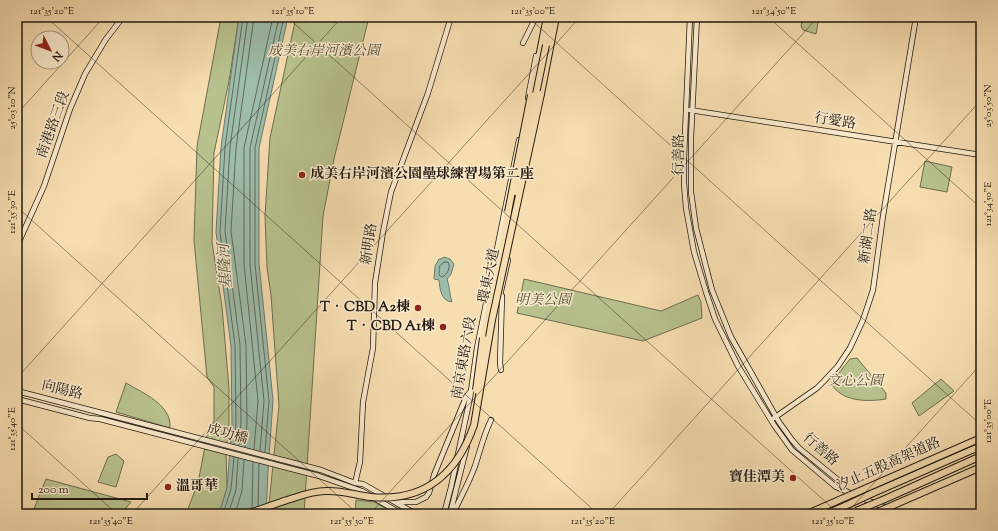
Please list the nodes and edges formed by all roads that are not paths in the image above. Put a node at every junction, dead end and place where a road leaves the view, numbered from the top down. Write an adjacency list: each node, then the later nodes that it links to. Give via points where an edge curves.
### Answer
1 (123, 17): 19 (main road, 南港路三段, via 85,74 70,109 44,186)
2 (451, 17): 33 (main road, 新明路, via 428,93 392,192 383,232 375,283 373,348 363,402 360,462)
3 (536, 17): 9 (main road)
4 (544, 17): 12 (main road, 南京東路六段)
5 (553, 17): 13 (main road, 南京東路六段); 16 (highway, bridge); 17 (highway, 環東大道, bridge); 18 (highway, 環東大道, bridge)
6 (690, 17): 10 (main road, 行善路)
7 (697, 17): 11 (main road, 行善路)
8 (916, 17): 14 (main road, 新湖二路)
9 (523, 42)
10 (686, 110): 11 (main road, 行愛路); 28 (main road, 行善路, via 684,183 694,252 718,326 738,366)
11 (693, 110): 14 (main road, 行愛路); 26 (main road, 行善路, via 691,192 700,247 725,324)
12 (520, 136): 13 (main road); 22 (main road, 南京東路六段, via 480,332)
13 (534, 139): 20 (main road, 南京東路六段)
14 (895, 142): 15 (main road, 行愛路); 26 (main road, 新湖二路, via 873,290 863,320 838,366 817,388)
15 (981, 155)
16 (516, 192): 17 (highway, bridge); 18 (highway, bridge)
17 (516, 211): 37 (highway, 環東大道, bridge, via 492,320 474,426 461,456 452,467 429,486 399,497 370,497 335,491 313,492)
18 (508, 212): 37 (highway, 環東大道, bridge, via 483,338 469,433 463,448 450,466 429,484 401,496 369,497 335,491 312,492)
19 (17, 246)
20 (502, 290): 21 (main road); 41 (main road, 南京東路六段)
21 (501, 370)
22 (471, 390): 35 (main road, via 434,475 429,493 416,502); 40 (main road, 南京東路六段)
23 (17, 391): 25 (main road, 向陽路, via 93,410)
24 (17, 399): 25 (main road, 向陽路, via 90,418)
25 (101, 416): 33 (main road, 成功橋, via 321,470); 38 (main road, 成功橋, via 319,476 367,493)
26 (776, 417): 28 (main road, 新湖二路); 34 (main road, 行善路, via 792,440 842,484)
27 (491, 420): 41 (main road, via 469,479)
28 (771, 420): 34 (main road, 行善路, via 792,450 836,487)
29 (981, 438): 42 (highway, 汐止五股高架道路, bridge)
30 (981, 446): 43 (highway, bridge)
31 (981, 456): 36 (highway, bridge)
32 (981, 467): 44 (highway, bridge)
33 (355, 483): 35 (main road, 成功橋, via 363,484)
34 (844, 490): 45 (main road)
35 (395, 502): 39 (main road, 成功橋)
36 (853, 513)
37 (247, 514)
38 (402, 514)
39 (416, 514)
40 (444, 514)
41 (451, 514)
42 (807, 514)
43 (826, 514)
44 (873, 514)
45 (900, 514)

